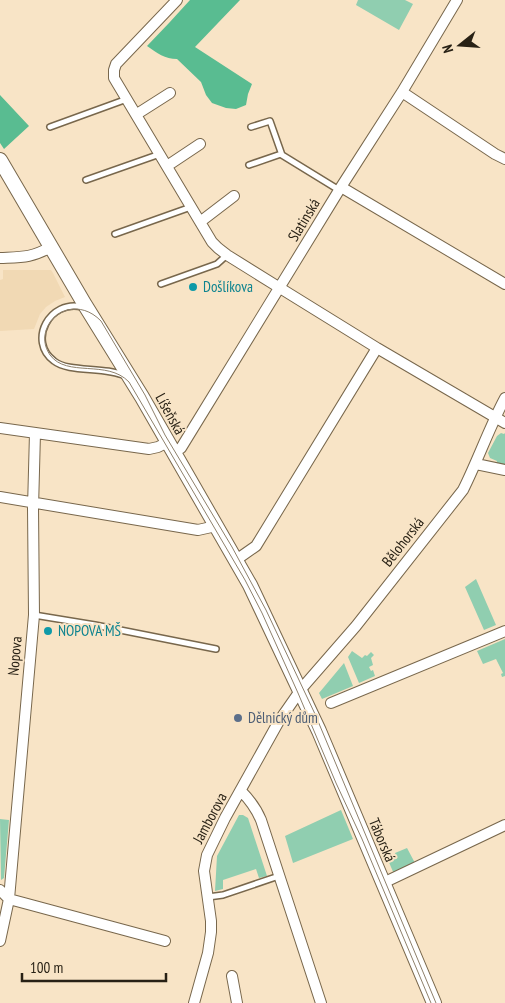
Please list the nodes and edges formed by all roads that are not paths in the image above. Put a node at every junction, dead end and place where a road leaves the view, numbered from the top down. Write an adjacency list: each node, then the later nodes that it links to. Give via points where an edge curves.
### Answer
1 (177, 0): 5 (street, via 116,64 114,78)
2 (457, 0): 3 (street, Slatinská)
3 (402, 92): 12 (street); 17 (street, Slatinská)
4 (170, 93): 6 (street)
5 (127, 99): 6 (street); 7 (lane)
6 (137, 114): 10 (street)
7 (50, 127)
8 (251, 127): 11 (lane, via 270,120)
9 (200, 144): 15 (street)
10 (160, 154): 15 (street); 16 (lane)
11 (281, 154): 14 (lane); 17 (lane)
12 (505, 159)
13 (0, 160): 22 (street, Líšeňská)
14 (249, 165)
15 (167, 166): 19 (street)
16 (86, 180)
17 (341, 189): 26 (street); 27 (street, Slatinská)
18 (234, 196): 20 (street)
19 (191, 207): 20 (street); 21 (lane)
20 (200, 222): 23 (street, via 212,242)
21 (115, 234)
22 (52, 247): 24 (street, via 28,257); 28 (street, Líšeňská)
23 (227, 255): 25 (lane, via 217,264); 27 (street)
24 (0, 258)
25 (162, 284)
26 (505, 284)
27 (280, 288): 29 (street); 36 (street, Slatinská, via 182,448)
28 (88, 309): 30 (street, Líšeňská); 30 (lane, via 72,305 54,313 43,333 46,353 63,365 110,371)
29 (377, 348): 32 (street); 42 (street, via 256,546)
30 (131, 379): 36 (street, Líšeňská)
31 (505, 398): 32 (street, Bělohorská)
32 (495, 418): 33 (street); 37 (street, Bělohorská)
33 (505, 423)
34 (0, 428): 35 (street)
35 (35, 433): 36 (street, via 150,449); 40 (street, Nopova)
36 (171, 448): 41 (street, Líšeňská)
37 (476, 464): 38 (street); 46 (street, Bělohorská, via 464,490 356,626)
38 (505, 470)
39 (0, 497): 40 (street)
40 (33, 502): 41 (street, via 198,530); 43 (street, Nopova)
41 (216, 526): 42 (street, Líšeňská)
42 (236, 560): 46 (street, Líšeňská, via 264,611)
43 (34, 615): 45 (lane); 54 (street, Nopova)
44 (505, 631): 47 (street)
45 (216, 649)
46 (300, 690): 48 (street, Jamborova); 51 (street, Táborská)
47 (331, 703)
48 (241, 791): 50 (street, via 257,811); 53 (street, Jamborova, via 207,855 204,871)
49 (505, 825): 51 (street)
50 (280, 876): 53 (lane); 60 (street)
51 (383, 883): 61 (street, Táborská)
52 (0, 890): 54 (street)
53 (208, 897): 58 (street, Jamborova, via 211,932)
54 (9, 899): 55 (street, Nopova); 56 (street)
55 (0, 941)
56 (164, 941)
57 (232, 976): 59 (street)
58 (194, 1003)
59 (237, 1003)
60 (321, 1003)
61 (434, 1003)

